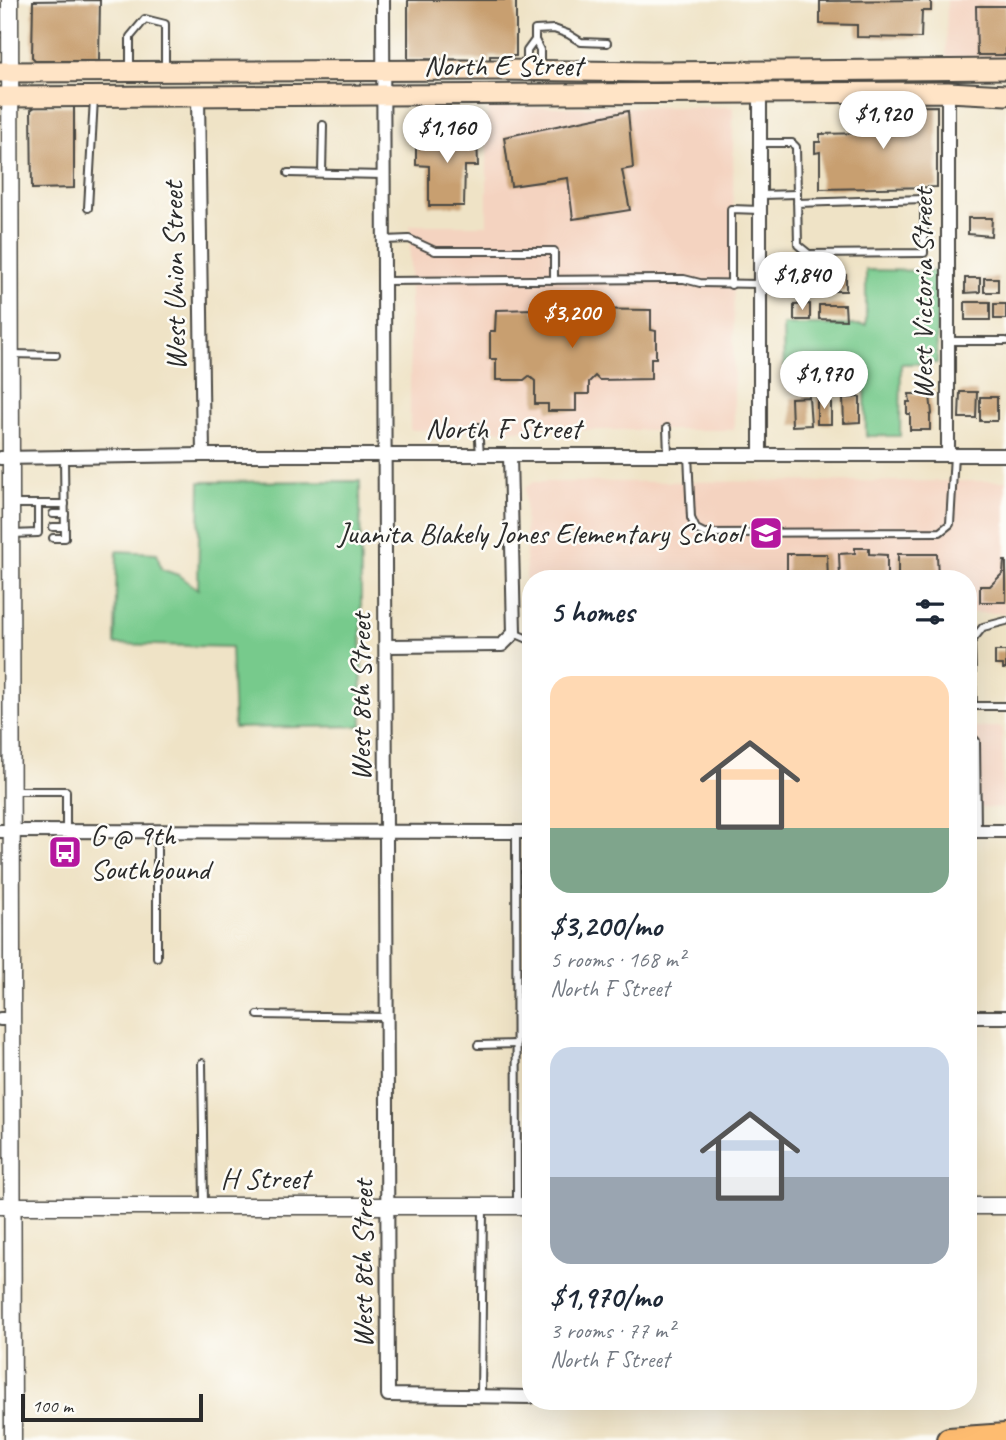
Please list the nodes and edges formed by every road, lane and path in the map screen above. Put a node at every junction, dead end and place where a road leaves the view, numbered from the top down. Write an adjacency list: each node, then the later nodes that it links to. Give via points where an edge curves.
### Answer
1 (10, 0): 7 (street)
2 (383, 0): 10 (street, West 8th Street)
3 (534, 40): 4 (lane, via 535,30 554,29 581,42); 6 (lane, via 540,50); 6 (lane, via 527,51)
4 (607, 43)
5 (1006, 69): 6 (main road, North E Street)
6 (534, 70): 10 (main road, North E Street)
7 (5, 71): 8 (main road, North E Street); 17 (street)
8 (130, 71): 9 (main road, North E Street); 9 (lane, via 130,37 145,19 165,24)
9 (165, 71): 10 (main road, North E Street)
10 (384, 71): 16 (street, West 8th Street)
11 (948, 92): 12 (main road, North E Street); 13 (main road, North E Street); 34 (street, West Victoria Street)
12 (760, 93): 16 (main road, North E Street); 19 (street)
13 (1006, 95)
14 (94, 96): 15 (main road, North E Street); 17 (main road, North E Street); 26 (lane)
15 (198, 96): 16 (main road, North E Street); 40 (street, West Union Street)
16 (384, 96): 22 (street, West 8th Street)
17 (5, 97): 29 (street)
18 (323, 125): 21 (lane)
19 (760, 143): 23 (lane, via 792,143 796,147); 24 (street)
20 (288, 173): 21 (lane)
21 (322, 173): 22 (lane)
22 (384, 175): 28 (street, West 8th Street)
23 (797, 194): 24 (lane); 25 (lane)
24 (760, 195): 27 (street)
25 (797, 202): 25 (lane, via 798,245 809,254 924,253 924,200)
26 (88, 208)
27 (760, 210): 32 (street); 33 (lane, via 732,209)
28 (384, 240): 30 (lane, via 409,239 435,251 554,251); 31 (street, West 8th Street)
29 (5, 277): 36 (street)
30 (554, 280): 31 (lane); 33 (lane, via 684,279)
31 (385, 281): 41 (street, West 8th Street)
32 (760, 284): 33 (lane); 46 (street)
33 (731, 285)
34 (948, 341): 35 (lane); 47 (street, West Victoria Street)
35 (1006, 341)
36 (10, 355): 37 (lane); 50 (street)
37 (56, 355)
38 (478, 427): 42 (lane)
39 (667, 428): 44 (lane)
40 (203, 455): 41 (street, North F Street); 49 (street, North F Street)
41 (385, 455): 42 (street, North F Street); 65 (street, West 8th Street)
42 (480, 455): 43 (street, North F Street)
43 (510, 455): 44 (street, North F Street); 62 (street)
44 (668, 455): 45 (street, North F Street)
45 (688, 455): 46 (street, North F Street); 47 (lane, via 691,518 704,533 940,532 952,516)
46 (760, 455): 47 (street, North F Street)
47 (951, 455): 48 (street, North F Street)
48 (1006, 455)
49 (64, 457): 50 (street, North F Street); 53 (lane)
50 (5, 458): 51 (street)
51 (10, 504): 52 (lane); 58 (street)
52 (38, 504): 53 (lane); 58 (lane, via 39,531)
53 (65, 504): 55 (lane)
54 (53, 514): 55 (lane)
55 (65, 514): 57 (lane)
56 (53, 527): 57 (lane)
57 (65, 527): 59 (lane, via 65,538)
58 (10, 534): 60 (street)
59 (52, 538)
60 (5, 569): 68 (street)
61 (1006, 621): 63 (lane, via 982,627)
62 (514, 633): 64 (lane); 65 (street, via 502,645)
63 (977, 634)
64 (522, 636)
65 (386, 646): 71 (street, West 8th Street)
66 (977, 706): 67 (lane)
67 (1006, 706)
68 (11, 791): 69 (street); 70 (lane, via 66,791)
69 (5, 831): 70 (street); 82 (street)
70 (66, 831): 74 (street)
71 (387, 831): 74 (street); 75 (street); 79 (street, West 8th Street)
72 (977, 831): 73 (street)
73 (1006, 831)
74 (157, 832): 77 (lane)
75 (516, 832): 76 (street); 83 (lane)
76 (522, 832)
77 (157, 957)
78 (258, 1016): 79 (lane)
79 (387, 1017): 89 (street, West 8th Street)
80 (977, 1017): 81 (street)
81 (1006, 1017)
82 (5, 1019): 87 (street)
83 (517, 1044): 84 (lane); 86 (lane)
84 (478, 1045)
85 (202, 1063): 88 (lane)
86 (522, 1179)
87 (7, 1206): 88 (street, H Street); 97 (street)
88 (204, 1206): 89 (street, H Street)
89 (388, 1206): 90 (street, H Street); 94 (street, West 8th Street, via 388,1395)
90 (483, 1206): 91 (street, H Street); 94 (lane)
91 (522, 1206)
92 (977, 1206): 93 (street)
93 (1006, 1206)
94 (481, 1395): 95 (street)
95 (522, 1397)
96 (1006, 1436): 98 (highway)
97 (13, 1440)
98 (949, 1440)

